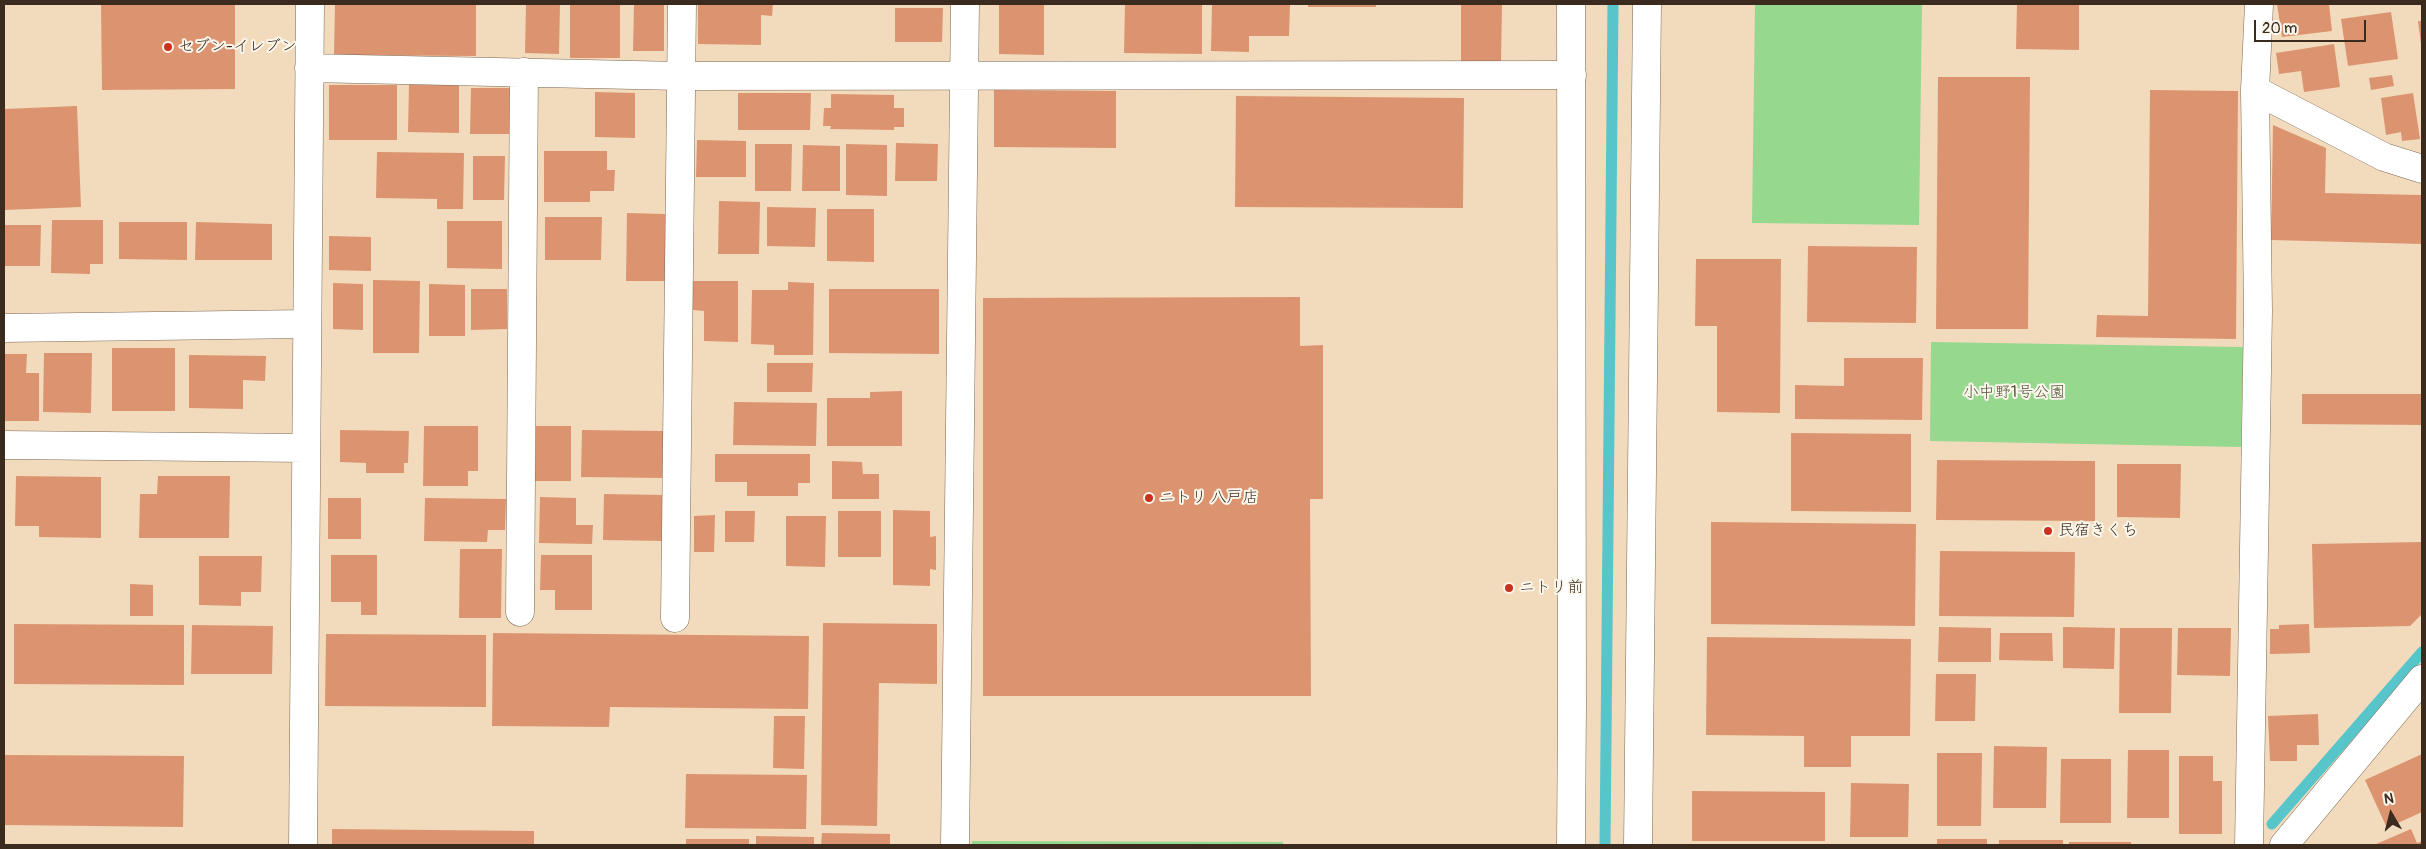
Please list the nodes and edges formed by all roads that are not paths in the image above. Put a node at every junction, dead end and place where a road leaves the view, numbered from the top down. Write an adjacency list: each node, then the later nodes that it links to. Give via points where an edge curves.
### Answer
1 (310, 4): 7 (street)
2 (682, 4): 10 (street)
3 (966, 4): 11 (street)
4 (1571, 4): 9 (street)
5 (1647, 4): 24 (street)
6 (2258, 4): 12 (street)
7 (309, 68): 8 (street); 14 (street)
8 (524, 72): 10 (street); 18 (street)
9 (1572, 75): 11 (street); 23 (street)
10 (680, 76): 11 (street); 19 (street)
11 (965, 77): 22 (street)
12 (2255, 90): 13 (street, via 2384,158); 25 (street, via 2258,311)
13 (2422, 169)
14 (307, 324): 15 (street); 17 (street)
15 (4, 328)
16 (4, 445): 17 (street)
17 (306, 448): 21 (street)
18 (520, 612)
19 (675, 618)
20 (2422, 679): 26 (street)
21 (302, 845)
22 (955, 845)
23 (1571, 845)
24 (1638, 845)
25 (2249, 845)
26 (2284, 845)

